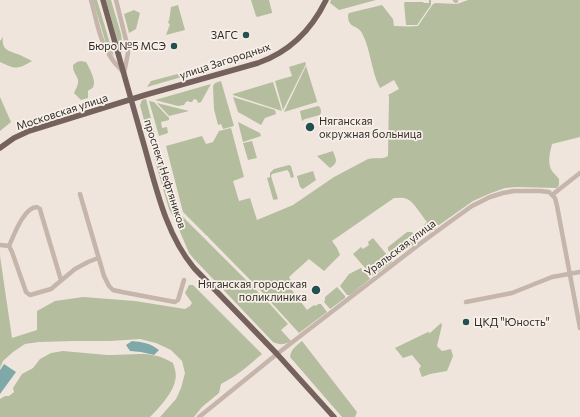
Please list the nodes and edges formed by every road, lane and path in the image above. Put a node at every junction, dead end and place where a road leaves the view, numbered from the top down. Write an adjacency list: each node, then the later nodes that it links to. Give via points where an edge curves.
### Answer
1 (91, 0): 5 (street, via 103,43 113,61)
2 (103, 0): 5 (main road, проспект Нефтяников)
3 (116, 0): 5 (street, via 127,44 128,54)
4 (326, 0): 6 (main road, улица Загородных, via 301,35 275,56)
5 (124, 73): 6 (main road, проспект Нефтяников)
6 (131, 100): 7 (main road, Московская улица, via 29,131); 20 (main road, проспект Нефтяников, via 157,190 178,246 194,268)
7 (0, 148)
8 (580, 173): 9 (street)
9 (550, 193): 15 (street, via 555,198 557,206); 20 (street, Уральская улица, via 514,191 490,197 472,206)
10 (80, 194): 13 (street)
11 (0, 245): 12 (street)
12 (9, 246): 16 (street, via 28,294 33,295 51,289); 16 (street, via 24,216 30,209 37,207 40,209)
13 (98, 258): 16 (street, via 79,266); 17 (street, via 106,281 113,290 175,302 178,300)
14 (580, 272): 15 (street)
15 (569, 274): 18 (street, via 552,277 512,293); 19 (street)
16 (61, 280)
17 (184, 280)
18 (466, 302)
19 (580, 328)
20 (276, 354): 21 (street, Уральская улица); 22 (main road, проспект Нефтяников)
21 (199, 417)
22 (334, 417)

